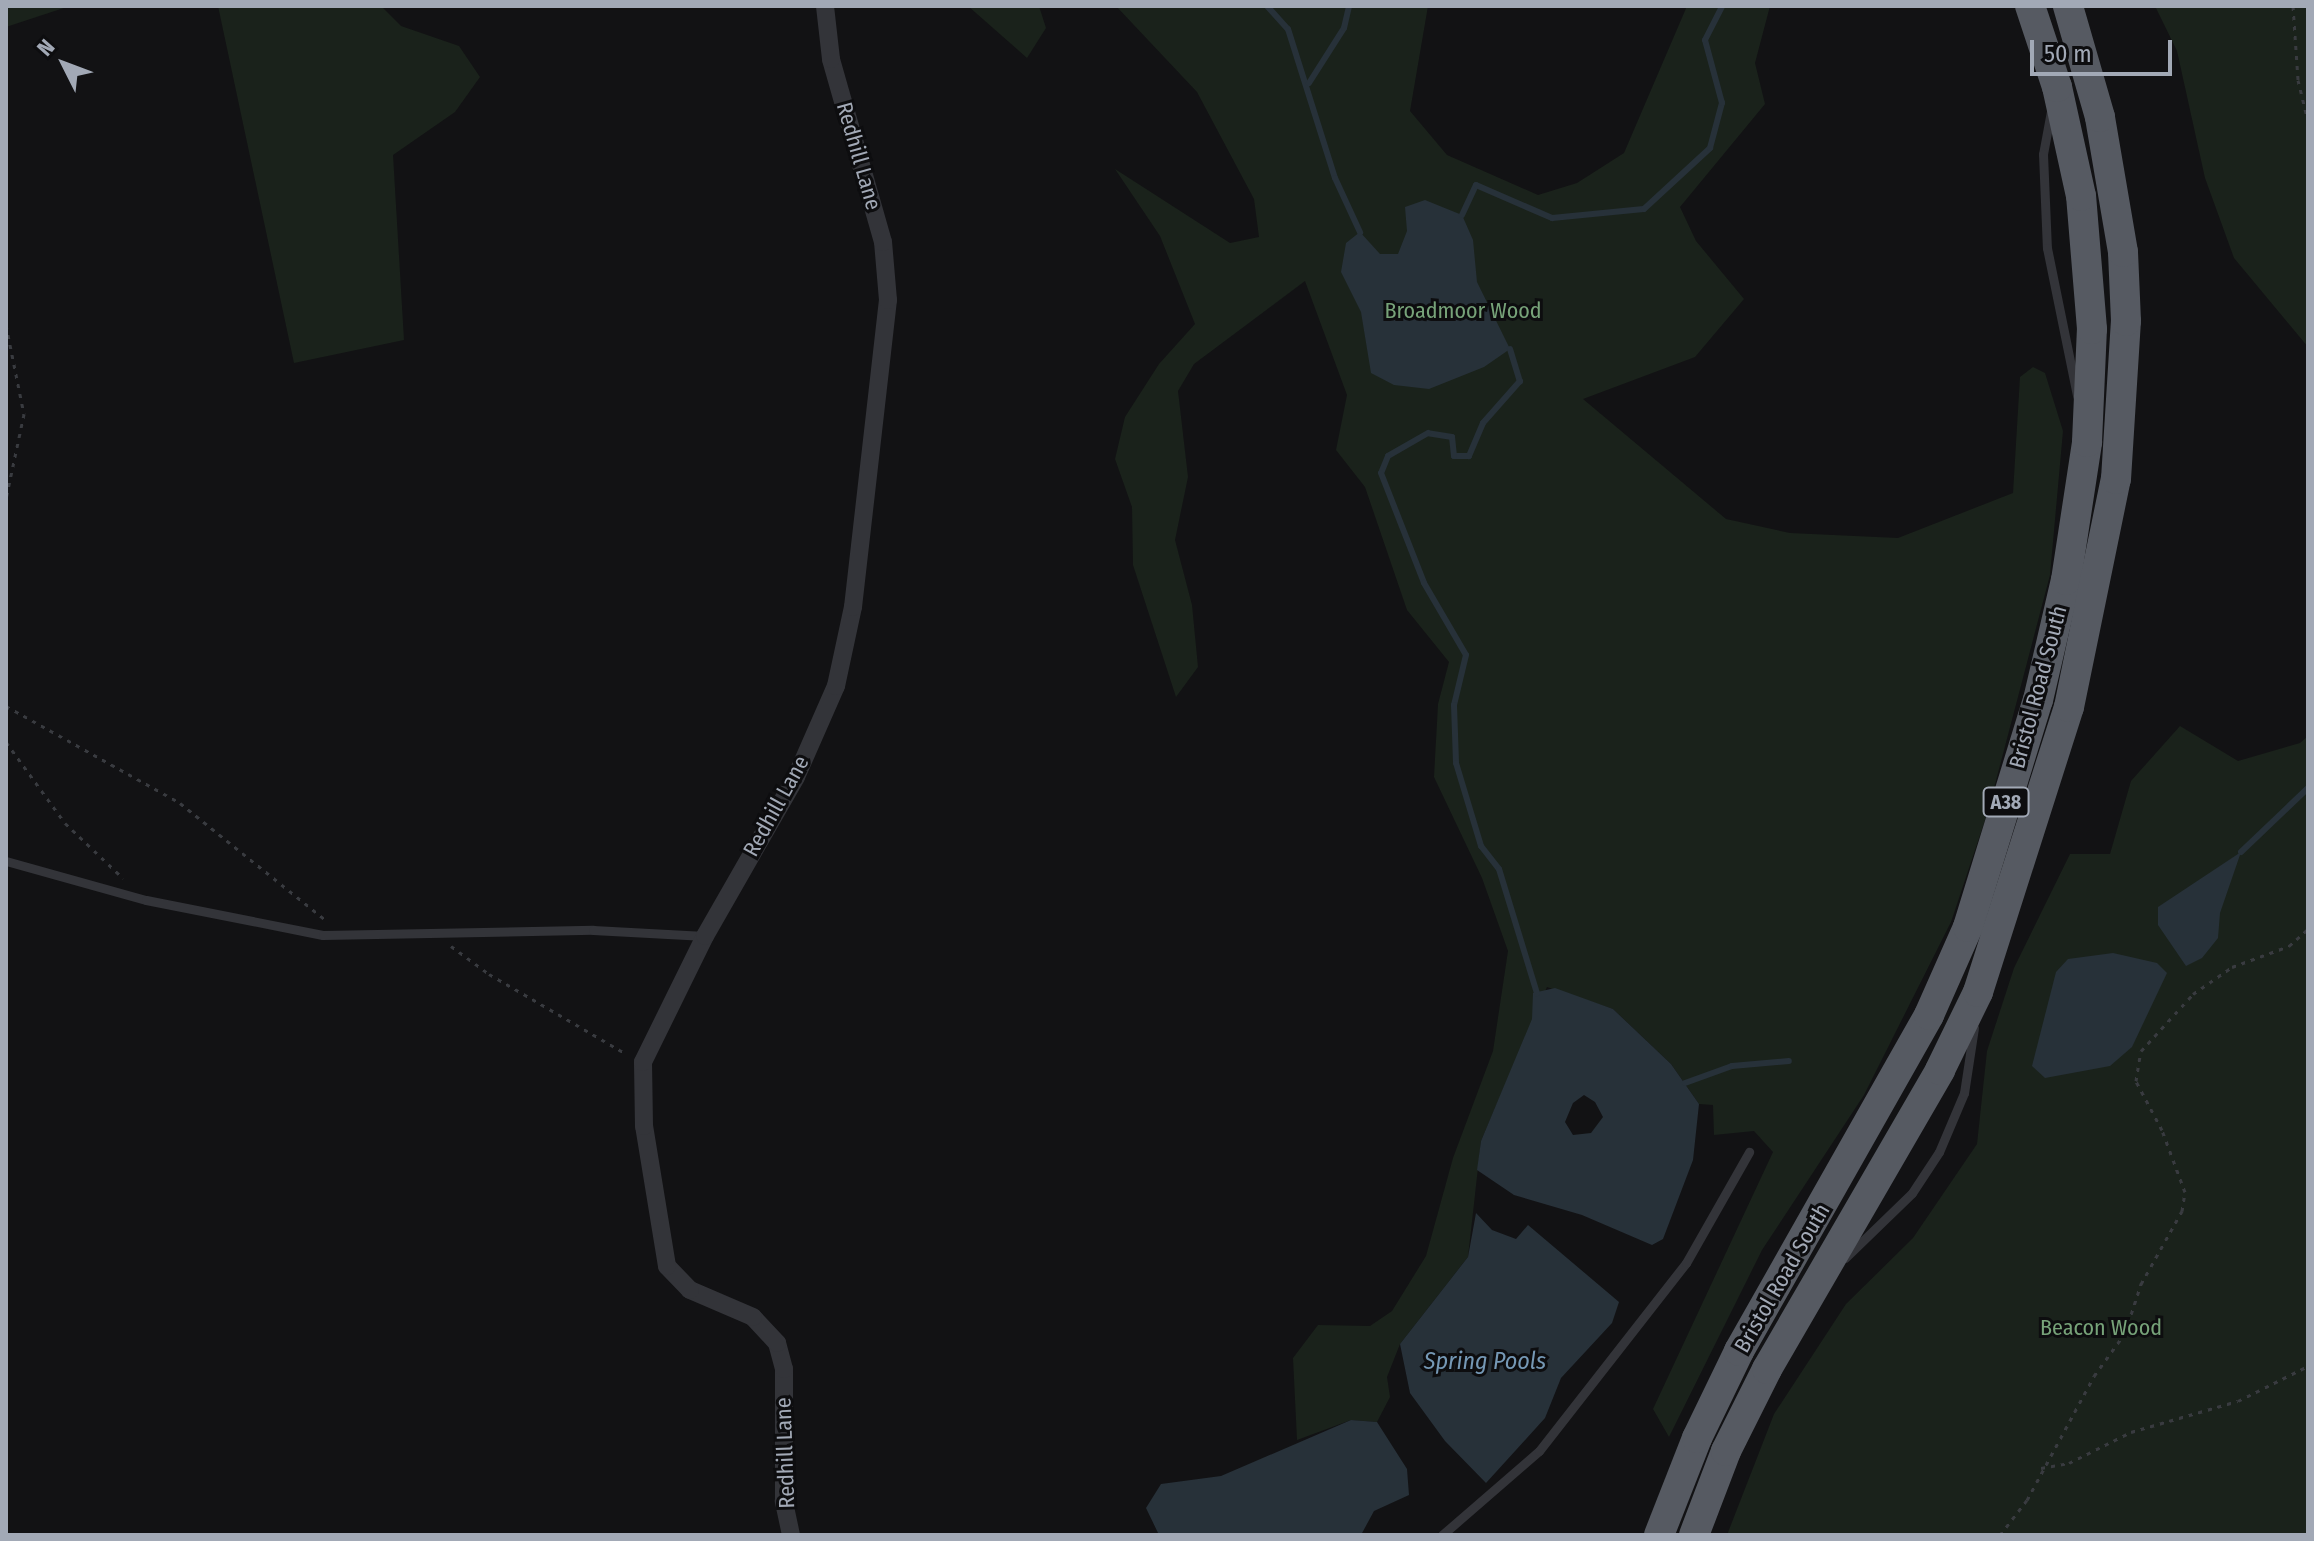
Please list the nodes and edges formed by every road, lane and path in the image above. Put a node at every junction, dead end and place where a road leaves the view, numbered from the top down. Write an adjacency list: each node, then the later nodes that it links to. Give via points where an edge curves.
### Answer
1 (825, 6): 15 (street, Redhill Lane, via 831,59 883,242 888,300 853,607 836,686 801,764)
2 (2030, 6): 24 (highway, Bristol Road South / A38, via 2057,87 2089,264 2092,384 2066,580 2038,700 1968,927 1883,1103 1739,1351)
3 (2068, 6): 16 (highway, Bristol Road South / A38, via 2100,117 2123,252 2123,401 2116,479 2069,707)
4 (2293, 6): 5 (path, via 2298,80)
5 (2308, 121)
6 (6, 325): 7 (path, via 24,414)
7 (6, 499)
8 (6, 706): 14 (path, via 180,803 258,861)
9 (6, 742): 11 (path, via 65,823)
10 (6, 861): 11 (lane)
11 (146, 900): 14 (lane)
12 (2308, 929): 21 (path, via 2289,946 2232,967 2193,994 2141,1051 2136,1081 2185,1192 2182,1211 2141,1284 2132,1319)
13 (434, 933): 14 (lane); 15 (lane, via 593,930); 17 (path, via 489,974)
14 (341, 934)
15 (705, 936): 17 (street, Redhill Lane)
16 (1978, 992): 19 (highway, Bristol Road South / A38, via 1940,1070); 19 (lane, via 1964,1093 1947,1139 1902,1203)
17 (643, 1062): 22 (street, Redhill Lane, via 646,1140 667,1266 690,1290 753,1317 777,1343 784,1369 784,1501)
18 (1749, 1152): 23 (lane, via 1686,1263 1539,1451)
19 (1813, 1288): 25 (highway, Bristol Road South / A38, via 1726,1451)
20 (2308, 1366): 21 (path, via 2238,1401 2131,1432 2069,1463)
21 (2041, 1468): 26 (path, via 2027,1500)
22 (791, 1535)
23 (1442, 1535)
24 (1659, 1535)
25 (1694, 1535)
26 (2000, 1535)

